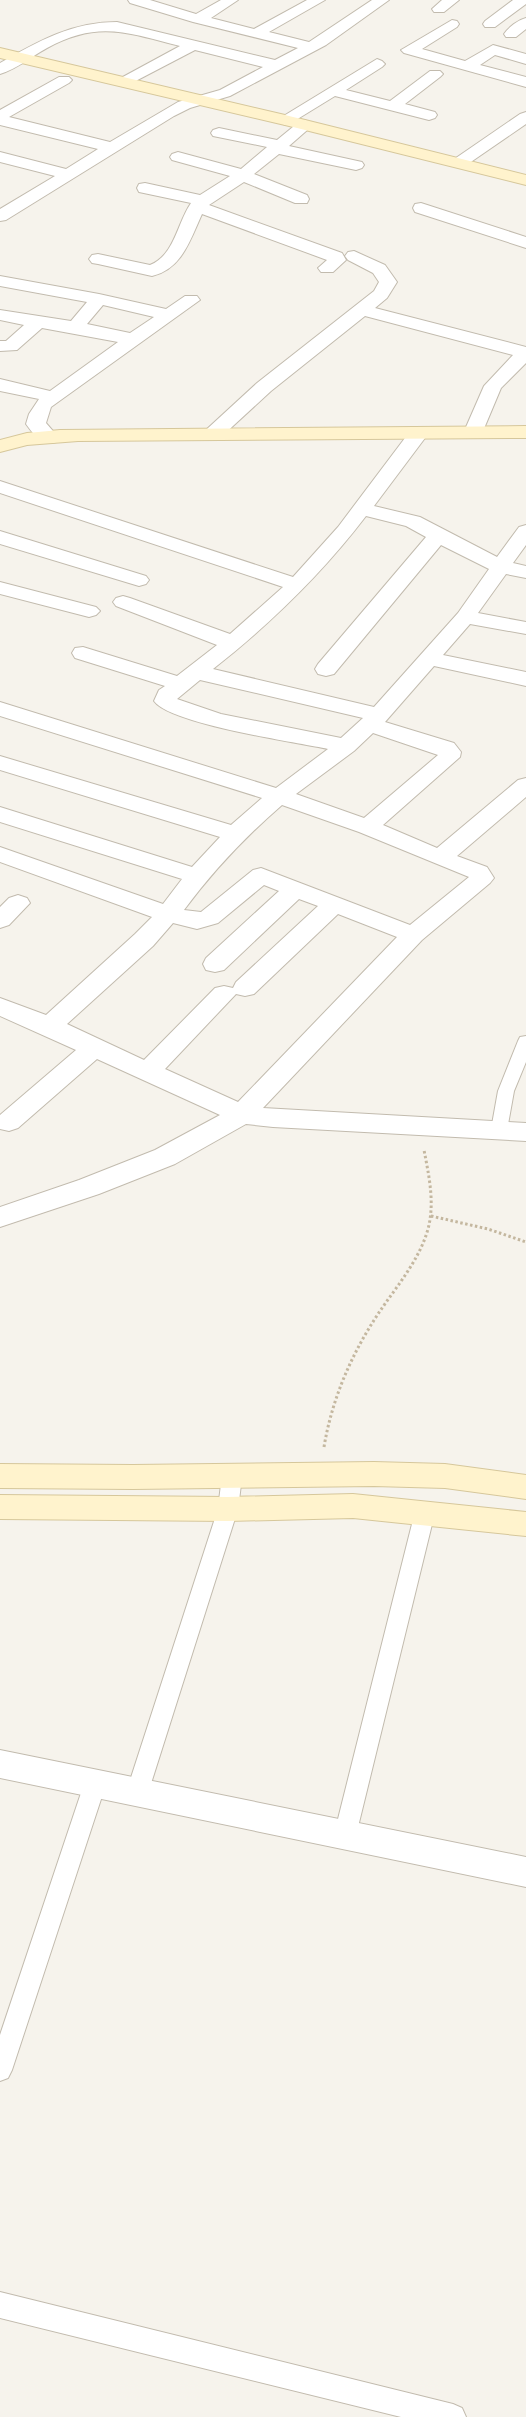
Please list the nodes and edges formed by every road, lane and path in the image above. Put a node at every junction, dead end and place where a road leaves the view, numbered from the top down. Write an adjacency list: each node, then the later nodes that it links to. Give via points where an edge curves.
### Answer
1 (135, 0): 10 (street)
2 (231, 0): 10 (street)
3 (318, 0): 7 (street)
4 (382, 0): 9 (street)
5 (452, 0): 8 (street)
6 (522, 0): 13 (street)
7 (305, 7): 9 (street); 14 (street)
8 (439, 9)
9 (354, 18): 17 (street)
10 (198, 19): 14 (street)
11 (526, 22): 15 (street)
12 (452, 24): 23 (street, via 409,50)
13 (490, 24)
14 (257, 34): 17 (street)
15 (502, 42): 20 (street); 23 (street)
16 (193, 45): 19 (street, via 117,26 99,25 67,32); 22 (street); 27 (street)
17 (310, 47): 22 (street)
18 (0, 53): 19 (street)
19 (22, 58): 24 (street); 27 (street)
20 (526, 59)
21 (377, 64): 29 (street)
22 (275, 65): 30 (street, via 225,93)
23 (467, 66): 28 (street)
24 (0, 70)
25 (435, 74): 31 (street)
26 (64, 80): 33 (street)
27 (126, 82): 30 (street)
28 (526, 82)
29 (332, 91): 31 (street); 36 (street)
30 (199, 100): 36 (street); 41 (street, via 168,113)
31 (393, 106): 32 (street)
32 (429, 115)
33 (0, 116)
34 (526, 117): 39 (street)
35 (0, 120): 41 (street)
36 (285, 120): 37 (street)
37 (305, 125): 42 (street); 45 (street)
38 (220, 133): 42 (street)
39 (503, 133): 40 (street); 45 (street)
40 (526, 139)
41 (111, 147): 47 (street)
42 (277, 147): 46 (street); 48 (street)
43 (178, 157): 48 (street)
44 (0, 158): 47 (street)
45 (459, 163): 49 (street)
46 (356, 165)
47 (68, 174): 53 (street)
48 (243, 175): 52 (street); 54 (street)
49 (526, 180)
50 (145, 188): 54 (street)
51 (0, 193): 53 (street)
52 (301, 199)
53 (25, 200): 56 (street)
54 (200, 204): 59 (street, via 177,250 164,266 152,271); 60 (street, via 336,257 337,260)
55 (421, 208): 57 (street)
56 (0, 216)
57 (526, 243)
58 (354, 256): 64 (street, via 385,274 388,282 381,294)
59 (98, 259)
60 (327, 268)
61 (0, 281): 62 (street)
62 (99, 299): 66 (street); 68 (street)
63 (191, 300): 66 (street)
64 (363, 310): 71 (street); 75 (street, via 264,387)
65 (0, 314): 67 (street)
66 (167, 315): 69 (street)
67 (38, 322): 68 (street); 70 (street, via 11,346)
68 (75, 327): 69 (street)
69 (132, 339): 78 (street, via 44,404 36,424)
70 (0, 346)
71 (526, 353): 77 (street, via 493,386)
72 (0, 385): 73 (street)
73 (43, 394)
74 (526, 432): 77 (street)
75 (214, 433): 76 (street); 78 (street)
76 (418, 434): 77 (street); 81 (street)
77 (473, 434)
78 (49, 438): 79 (street)
79 (2, 443)
80 (0, 487): 88 (street)
81 (360, 509): 83 (street, via 413,521); 88 (street)
82 (526, 531): 85 (street)
83 (438, 536): 85 (street); 97 (street)
84 (0, 538): 87 (street)
85 (500, 567): 86 (street); 92 (street)
86 (526, 572)
87 (139, 580)
88 (297, 585): 94 (street)
89 (0, 588): 91 (street)
90 (123, 602): 94 (street)
91 (89, 611)
92 (465, 617): 93 (street); 96 (street)
93 (526, 628)
94 (233, 643): 98 (street)
95 (83, 653): 98 (street)
96 (428, 658): 99 (street); 101 (street)
97 (326, 669)
98 (188, 678): 101 (street); 102 (street, via 164,701 217,720)
99 (526, 679)
100 (0, 710): 105 (street)
101 (374, 720): 102 (street); 107 (street, via 450,752 449,757)
102 (346, 746): 105 (street)
103 (0, 763): 108 (street)
104 (526, 785): 110 (street)
105 (279, 796): 107 (street); 108 (street)
106 (0, 814): 111 (street)
107 (367, 827): 110 (street)
108 (235, 834): 111 (street)
109 (0, 854): 115 (street)
110 (440, 858): 117 (street, via 479,872 482,878)
111 (197, 876): 115 (street)
112 (296, 888): 114 (street); 115 (street, via 261,875 209,918 197,921); 118 (street)
113 (18, 903): 116 (street)
114 (334, 904): 117 (street); 123 (street)
115 (168, 914): 120 (street)
116 (0, 920)
117 (412, 935): 124 (street)
118 (215, 964)
119 (0, 1006): 120 (street)
120 (49, 1026): 122 (street)
121 (526, 1041): 127 (lane, via 506,1091)
122 (94, 1048): 123 (street); 125 (street)
123 (147, 1072): 124 (street)
124 (242, 1114): 126 (street); 130 (street, via 165,1158)
125 (9, 1122)
126 (420, 1125): 127 (street); 129 (path, via 431,1185)
127 (499, 1130): 128 (street)
128 (526, 1132)
129 (431, 1216): 131 (path, via 488,1229); 132 (path, via 423,1243 404,1280 378,1314 333,1403)
130 (0, 1217)
131 (526, 1242)
132 (321, 1474): 134 (street); 135 (street, via 445,1476)
133 (0, 1476): 134 (street)
134 (232, 1476): 137 (lane)
135 (526, 1487)
136 (0, 1507): 137 (street)
137 (228, 1509): 138 (street, via 353,1506); 142 (lane)
138 (425, 1512): 139 (street); 143 (lane)
139 (526, 1524)
140 (0, 1764): 141 (street)
141 (95, 1784): 142 (street); 145 (lane)
142 (137, 1793): 143 (street)
143 (345, 1835): 144 (street)
144 (526, 1872)
145 (0, 2070)
146 (0, 2305): 147 (lane)
147 (453, 2417)

